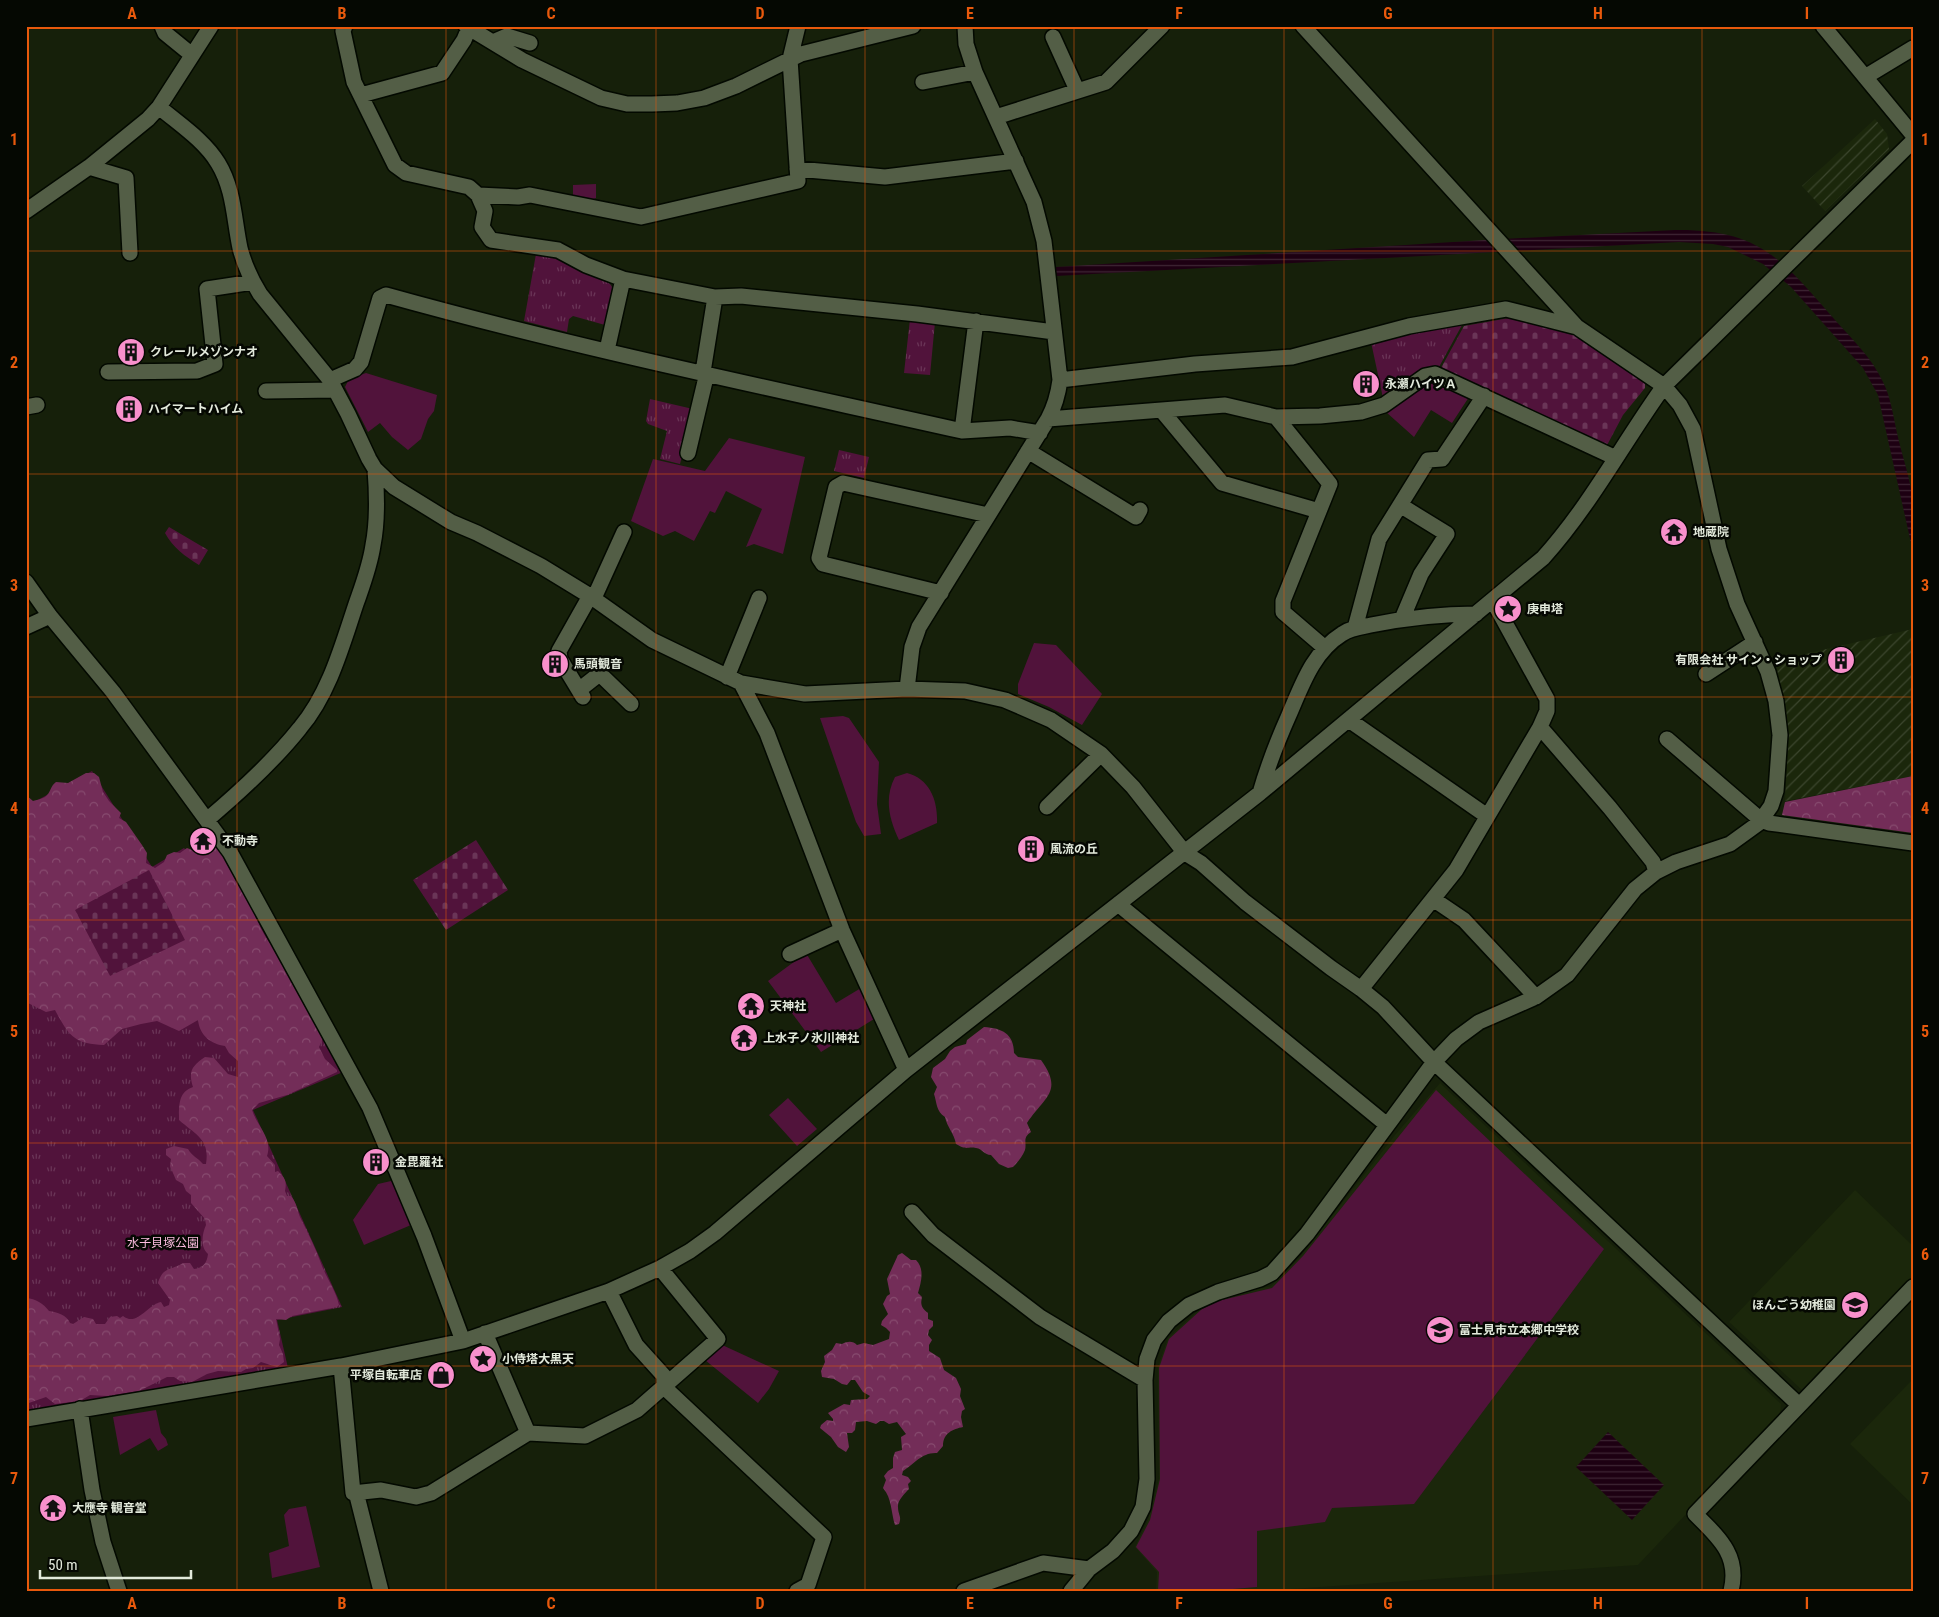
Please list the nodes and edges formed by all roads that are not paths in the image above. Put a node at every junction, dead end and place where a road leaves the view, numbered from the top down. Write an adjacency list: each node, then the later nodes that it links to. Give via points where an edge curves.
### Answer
1 (162, 26): 15 (street, via 165,33)
2 (211, 26): 15 (street)
3 (345, 26): 21 (street, via 343,31 354,82)
4 (798, 26): 16 (street)
5 (913, 26): 16 (street)
6 (965, 26): 17 (street, via 966,44)
7 (1162, 26): 20 (street, via 1106,82)
8 (1302, 26): 36 (street)
9 (1823, 26): 18 (street)
10 (468, 27): 11 (street); 21 (street, via 464,40 442,73)
11 (492, 36): 13 (street, via 507,36); 16 (street, via 522,60 561,80 601,98 628,104 677,103 704,98)
12 (1054, 37): 20 (street)
13 (530, 43)
14 (1913, 48): 18 (street)
15 (192, 56): 22 (street)
16 (790, 59): 28 (street)
17 (975, 72): 19 (street); 23 (street)
18 (1864, 76): 24 (street)
19 (923, 82)
20 (1077, 90): 23 (street)
21 (361, 95): 29 (street, via 395,165 406,173 469,187)
22 (159, 107): 27 (street); 33 (street, via 194,136 217,162 225,177 241,250)
23 (996, 117): 26 (street)
24 (1913, 134)
25 (1913, 141): 43 (street)
26 (1016, 161): 28 (street, via 885,177); 37 (street, via 1034,202 1044,241)
27 (90, 167): 30 (street); 31 (street, via 126,178)
28 (797, 169): 29 (street, via 798,181 641,217 530,195)
29 (478, 195): 32 (street, via 485,210 482,228 491,240 558,250)
30 (26, 211)
31 (130, 252)
32 (623, 279): 34 (street); 38 (street)
33 (253, 282): 39 (street, via 207,289 215,364 198,371); 42 (street)
34 (715, 297): 35 (street, via 741,296); 40 (street)
35 (976, 321): 37 (street); 49 (street)
36 (1577, 326): 41 (street, via 1506,310 1409,326 1292,357 1195,364); 43 (street)
37 (1054, 332): 41 (street)
38 (607, 350): 40 (street); 42 (street, via 386,295 380,298 361,362)
39 (108, 372)
40 (705, 373): 49 (street); 52 (street)
41 (1060, 380): 48 (street, via 1056,404)
42 (332, 385): 44 (street); 54 (street)
43 (1664, 386): 53 (street); 70 (street, via 1680,405 1693,429 1719,549 1737,604)
44 (266, 391)
45 (1484, 396): 47 (street, via 1436,374 1425,376 1384,406 1362,412); 53 (street); 55 (street, via 1442,459 1428,460)
46 (1162, 411): 47 (street, via 1225,405); 48 (street); 57 (street, via 1222,483)
47 (1276, 417): 57 (street, via 1330,484)
48 (1048, 418): 50 (street)
49 (962, 430): 50 (street, via 1010,428)
50 (1040, 433): 51 (street)
51 (1028, 451): 56 (street, via 1136,517); 58 (street)
52 (688, 453)
53 (1616, 458): 64 (street, via 1565,533 1543,558)
54 (375, 469): 62 (street, via 394,486 451,522 541,566); 83 (street, via 374,545 347,635 323,692 301,728 253,780)
55 (1400, 505): 67 (street, via 1447,534 1421,574); 69 (street, via 1379,539)
56 (1140, 510)
57 (1319, 511): 71 (street, via 1283,601 1283,612)
58 (988, 515): 61 (street); 61 (street, via 843,483 836,486 819,558 823,564)
59 (624, 532): 62 (street)
60 (26, 582): 66 (street)
61 (941, 592): 74 (street, via 919,627 912,647)
62 (592, 597): 73 (street, via 652,640); 75 (street, via 560,651 560,659 581,694 598,675)
63 (759, 598): 73 (street)
64 (1493, 601): 65 (street); 77 (street, via 1548,700)
65 (1476, 614): 67 (street); 76 (street)
66 (50, 616): 68 (street); 83 (street, via 113,692)
67 (1402, 619): 69 (street)
68 (26, 627)
69 (1355, 628): 71 (street, via 1342,633)
70 (1755, 642): 72 (street); 84 (street, via 1770,679 1780,735 1776,791)
71 (1325, 648): 80 (street, via 1305,675 1270,756)
72 (1706, 674)
73 (734, 680): 74 (street, via 805,694); 90 (street, via 767,733)
74 (907, 689): 79 (street, via 965,691 1005,700 1051,720)
75 (631, 704)
76 (1349, 720): 80 (street); 82 (street)
77 (1540, 728): 82 (street); 87 (street, via 1610,808 1653,862)
78 (1667, 739): 84 (street)
79 (1101, 754): 81 (street); 86 (street, via 1133,787)
80 (1260, 793): 86 (street)
81 (1047, 807)
82 (1487, 816): 88 (street, via 1456,870)
83 (208, 819): 102 (street, via 230,852 370,1108)
84 (1761, 820): 85 (street); 87 (street, via 1730,844)
85 (1913, 843)
86 (1185, 853): 89 (street); 92 (street, via 1252,908)
87 (1656, 872): 93 (street, via 1635,889 1566,975)
88 (1433, 899): 92 (street); 93 (street, via 1464,920)
89 (1118, 904): 95 (street); 96 (street)
90 (842, 930): 91 (street); 95 (street)
91 (790, 954)
92 (1361, 989): 94 (street, via 1383,1007)
93 (1536, 998): 94 (street, via 1479,1022 1456,1039)
94 (1434, 1062): 96 (street); 106 (street)
95 (906, 1070): 98 (street, via 715,1233)
96 (1387, 1125): 104 (street, via 1307,1234 1272,1273 1189,1305 1168,1321 1154,1340 1147,1359)
97 (912, 1212): 104 (street, via 933,1235 1040,1317)
98 (660, 1268): 100 (street); 105 (street, via 718,1339)
99 (1913, 1287): 106 (street)
100 (608, 1292): 101 (street); 105 (street, via 636,1345 664,1376)
101 (485, 1333): 102 (street); 109 (street)
102 (463, 1341): 103 (street)
103 (341, 1366): 107 (street); 110 (street, via 353,1493)
104 (1146, 1380): 111 (street, via 1143,1507 1131,1531 1113,1551)
105 (664, 1387): 109 (street, via 637,1410 585,1436); 114 (street, via 824,1537 808,1585)
106 (1799, 1405): 117 (street, via 1695,1514 1726,1548 1732,1562 1734,1580)
107 (80, 1409): 108 (street); 112 (street, via 103,1542)
108 (26, 1419)
109 (528, 1432): 110 (street, via 431,1493 416,1496 381,1490)
110 (356, 1492): 113 (street)
111 (1089, 1569): 115 (street, via 1043,1563); 116 (street)
112 (119, 1591)
113 (381, 1591)
114 (797, 1591)
115 (964, 1591)
116 (1071, 1591)
117 (1731, 1591)

